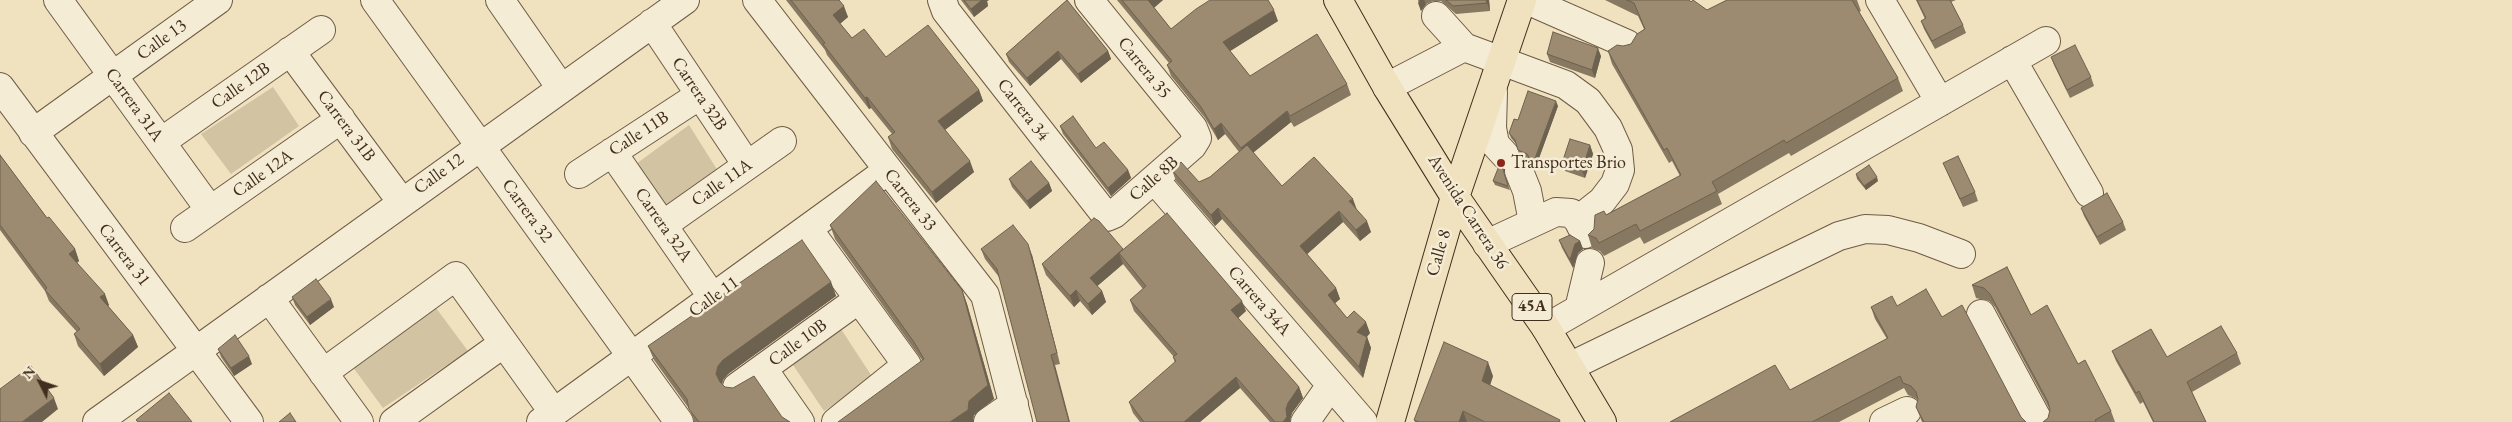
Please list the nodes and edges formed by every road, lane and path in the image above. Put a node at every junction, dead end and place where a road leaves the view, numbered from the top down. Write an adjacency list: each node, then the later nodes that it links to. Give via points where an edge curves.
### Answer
1 (218, 0): 22 (street, Calle 13)
2 (375, 0): 34 (street, Carrera 32)
3 (501, 0): 25 (street)
4 (685, 0): 14 (street, Calle 12)
5 (757, 0): 37 (street, Carrera 33)
6 (1089, 0): 31 (street, Carrera 35)
7 (1338, 0): 24 (main road, Avenida Carrera 36 / 45A)
8 (1522, 0): 21 (main road, Calle 8)
9 (1527, 0): 17 (street)
10 (1880, 0): 28 (street)
11 (941, 1): 44 (street, Carrera 34)
12 (66, 3): 22 (street, Carrera 31A)
13 (1436, 16): 18 (street)
14 (652, 23): 25 (street, Calle 12); 27 (street, Carrera 32B)
15 (320, 30): 19 (street, Calle 12B)
16 (2046, 41): 20 (street)
17 (1626, 44)
18 (1464, 47): 21 (street); 24 (street)
19 (290, 51): 29 (street, Carrera 31B); 33 (street, Calle 12B)
20 (2012, 60): 28 (street); 40 (street)
21 (1502, 61): 26 (main road, Calle 8); 45 (street, via 1566,85 1588,101 1608,128 1618,150 1620,170 1615,184 1582,228 1572,213 1556,212)
22 (113, 75): 30 (street, Calle 13); 33 (street, Carrera 31A)
23 (0, 87): 30 (street, Carrera 31)
24 (1387, 87): 41 (main road, Avenida Carrera 36 / 45A)
25 (561, 88): 34 (street, Calle 12)
26 (1492, 91): 41 (main road, Calle 8); 45 (street, via 1495,144 1512,163 1527,191)
27 (700, 95): 35 (street, Calle 11B); 36 (street, Carrera 32B)
28 (1940, 102): 55 (street)
29 (341, 119): 42 (street, Carrera 31B); 43 (street, Calle 12A)
30 (33, 132): 59 (street, Carrera 31)
31 (1198, 138): 39 (street, Calle 8B)
32 (782, 141): 36 (street, Calle 11A)
33 (161, 142): 43 (street, Carrera 31A)
34 (480, 145): 42 (street, Calle 12); 60 (street, Carrera 32)
35 (612, 152): 38 (street, Calle 11B); 46 (street, Carrera 32A)
36 (747, 165): 46 (street, Calle 11A)
37 (887, 171): 48 (street, Calle 11); 66 (street, Carrera 33, via 985,296)
38 (579, 174)
39 (1154, 179): 44 (street, Calle 8B); 64 (street, Carrera 34A)
40 (2089, 193)
41 (1455, 197): 49 (main road, Avenida Carrera 36 / 45A); 78 (main road, Calle 8)
42 (401, 202): 52 (street, Calle 12)
43 (210, 210): 47 (street, Calle 12A)
44 (1107, 217)
45 (1533, 222): 49 (street)
46 (663, 225): 53 (street, Carrera 32A)
47 (185, 228)
48 (808, 229): 53 (street, Calle 11); 54 (street)
49 (1487, 244): 57 (main road, Avenida Carrera 36 / 45A)
50 (1961, 254): 61 (street, via 1888,230 1865,229 1839,236)
51 (1590, 263): 55 (street)
52 (269, 298): 59 (street, Calle 12); 63 (street)
53 (714, 298): 60 (street, Calle 11)
54 (859, 299): 62 (street, Calle 10B); 74 (street, via 907,365)
55 (1579, 309): 57 (street)
56 (1981, 314): 80 (street)
57 (1546, 328): 61 (main road, Avenida Carrera 36 / 45A)
58 (504, 343): 63 (street, via 456,276); 67 (street); 71 (street)
59 (196, 353): 68 (street, Calle 12); 69 (street, Carrera 31)
60 (632, 357): 67 (street, Calle 11); 72 (street, Carrera 32)
61 (1569, 367): 79 (main road, Avenida Carrera 36 / 45A)
62 (764, 369): 65 (street, Calle 10B); 73 (street)
63 (323, 372): 70 (street)
64 (1331, 385): 76 (street); 77 (street, Carrera 34A)
65 (737, 387)
66 (1016, 413): 75 (street)
67 (548, 417)
68 (97, 422)
69 (249, 422)
70 (359, 422)
71 (394, 422)
72 (679, 422)
73 (800, 422)
74 (836, 422)
75 (988, 422)
76 (1305, 422)
77 (1363, 422)
78 (1390, 422)
79 (1602, 422)
80 (2039, 422)

